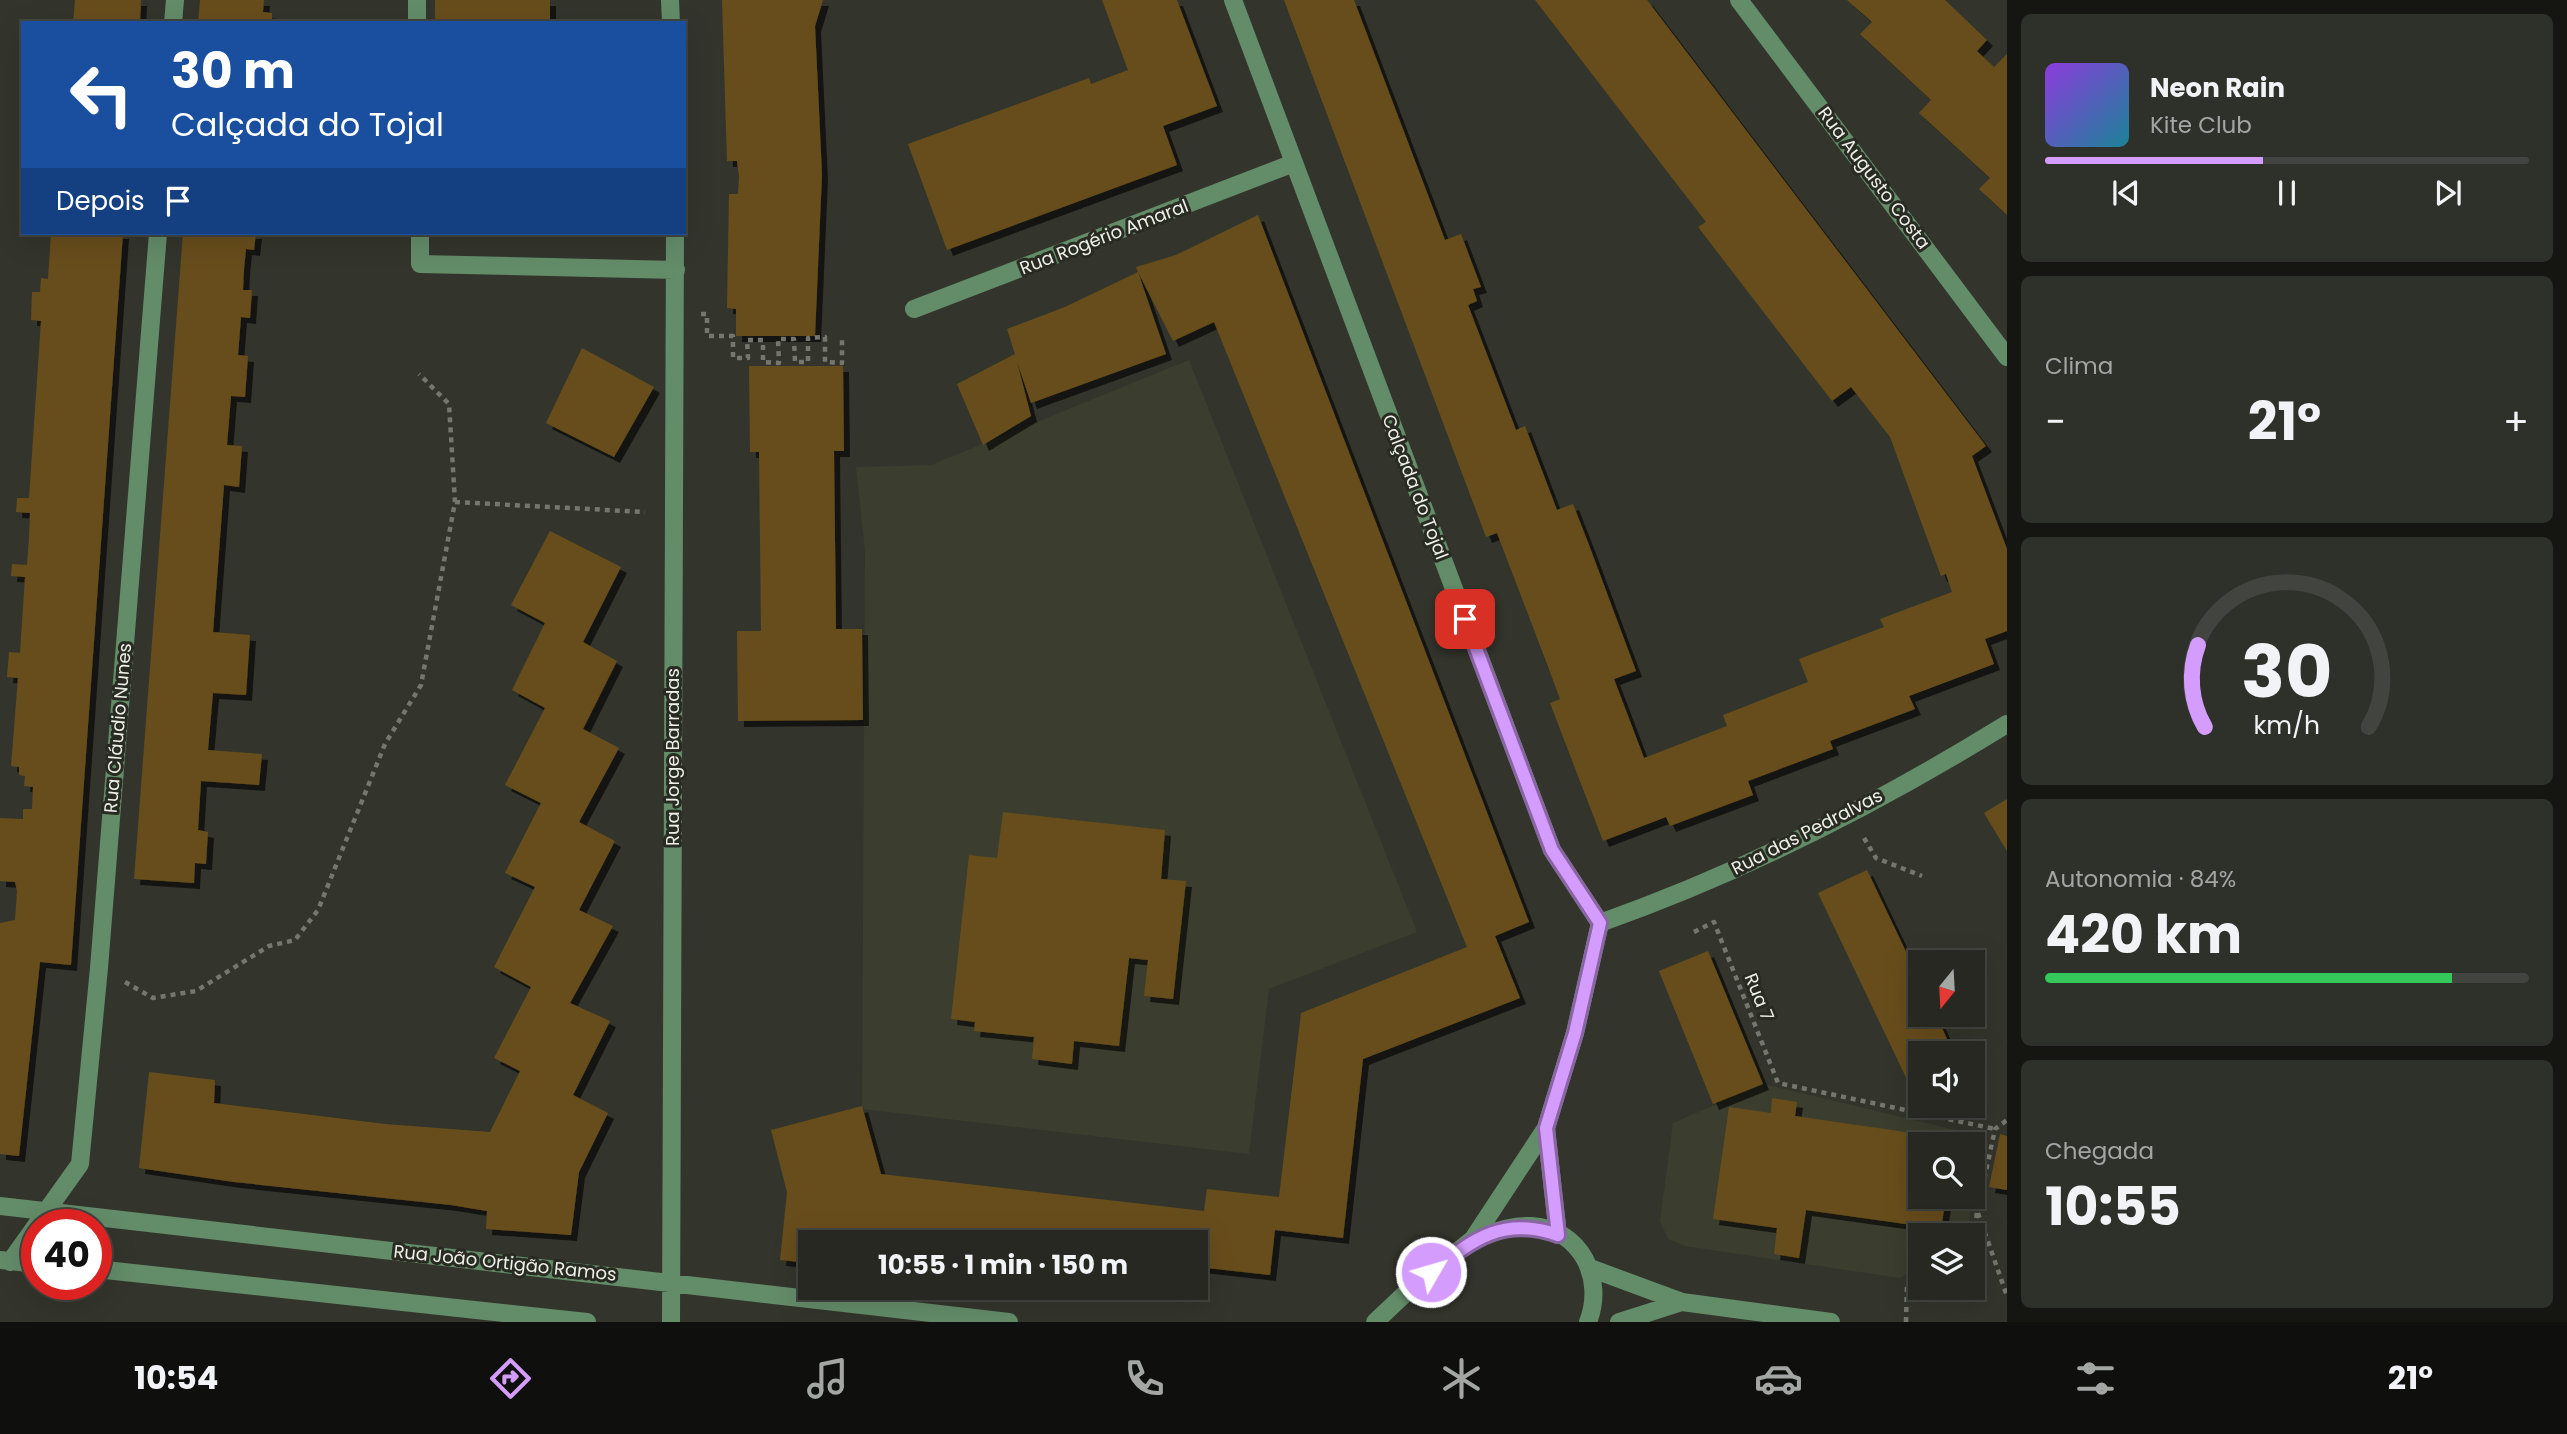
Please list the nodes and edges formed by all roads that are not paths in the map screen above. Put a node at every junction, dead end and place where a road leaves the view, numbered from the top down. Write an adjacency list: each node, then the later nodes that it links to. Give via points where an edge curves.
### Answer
1 (175, 0): 6 (street)
2 (417, 0): 7 (street)
3 (670, 0): 8 (street)
4 (1233, 0): 9 (street, Calçada do Tojal)
5 (1739, 0): 15 (street, Rua Augusto Costa)
6 (173, 21)
7 (417, 21)
8 (671, 21)
9 (1294, 163): 14 (street, Rua Rogério Amaral); 17 (street, Calçada do Tojal, via 1552,850)
10 (158, 235): 21 (street, Rua Cláudio Nunes, via 80,1164)
11 (420, 235): 13 (street, via 420,264)
12 (675, 235): 13 (street, Rua Jorge Barradas)
13 (676, 270): 29 (street, Rua Jorge Barradas)
14 (914, 309)
15 (2007, 357)
16 (2007, 724): 17 (street, Rua das Pedralvas, via 1848,814 1679,895)
17 (1600, 923): 18 (street, via 1575,1033)
18 (1546, 1128): 23 (street); 24 (street)
19 (0, 1206): 20 (street, Rua João Ortigão Ramos)
20 (24, 1209)
21 (49, 1209)
22 (112, 1219): 29 (street, Rua João Ortigão Ramos)
23 (1558, 1235): 24 (street, via 1534,1226); 27 (street, via 1577,1248)
24 (1473, 1239): 34 (street)
25 (21, 1242): 26 (street, Rua Cláudio Nunes)
26 (5, 1261)
27 (1590, 1268): 30 (street); 35 (street, via 1596,1296)
28 (112, 1271): 31 (street)
29 (671, 1281): 32 (street, Rua Jorge Barradas); 33 (street, Rua João Ortigão Ramos)
30 (1682, 1302): 36 (street); 37 (street)
31 (587, 1322)
32 (671, 1322)
33 (1009, 1322)
34 (1375, 1322)
35 (1588, 1322)
36 (1619, 1322)
37 (1831, 1322)

